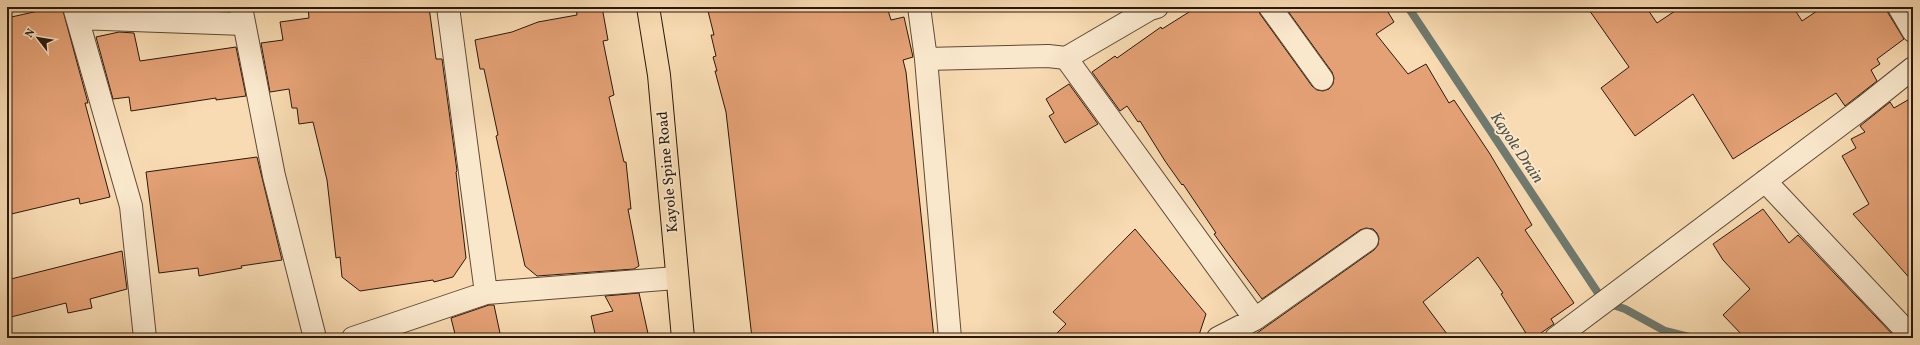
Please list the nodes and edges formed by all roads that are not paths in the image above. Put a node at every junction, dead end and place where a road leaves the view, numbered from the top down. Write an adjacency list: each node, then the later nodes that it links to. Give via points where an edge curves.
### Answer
1 (448, 7): 17 (street)
2 (648, 7): 16 (main road, Kayole Spine Road, via 659,75)
3 (918, 7): 11 (street)
4 (1157, 7): 10 (street)
5 (1270, 7): 13 (street)
6 (1899, 7): 9 (street)
7 (76, 12): 8 (street); 19 (street, via 131,206)
8 (242, 15): 20 (street, via 274,176)
9 (1913, 31)
10 (1066, 58): 11 (street, via 1048,56); 18 (street)
11 (926, 59): 23 (street)
12 (1913, 68): 14 (street)
13 (1322, 79)
14 (1765, 181): 25 (street); 26 (street)
15 (1367, 240): 18 (street)
16 (676, 278): 17 (street); 22 (main road, Kayole Spine Road)
17 (486, 293): 21 (street)
18 (1255, 320): 24 (street)
19 (145, 338)
20 (315, 338)
21 (353, 338)
22 (683, 338)
23 (950, 338)
24 (1218, 338)
25 (1556, 338)
26 (1913, 338)

